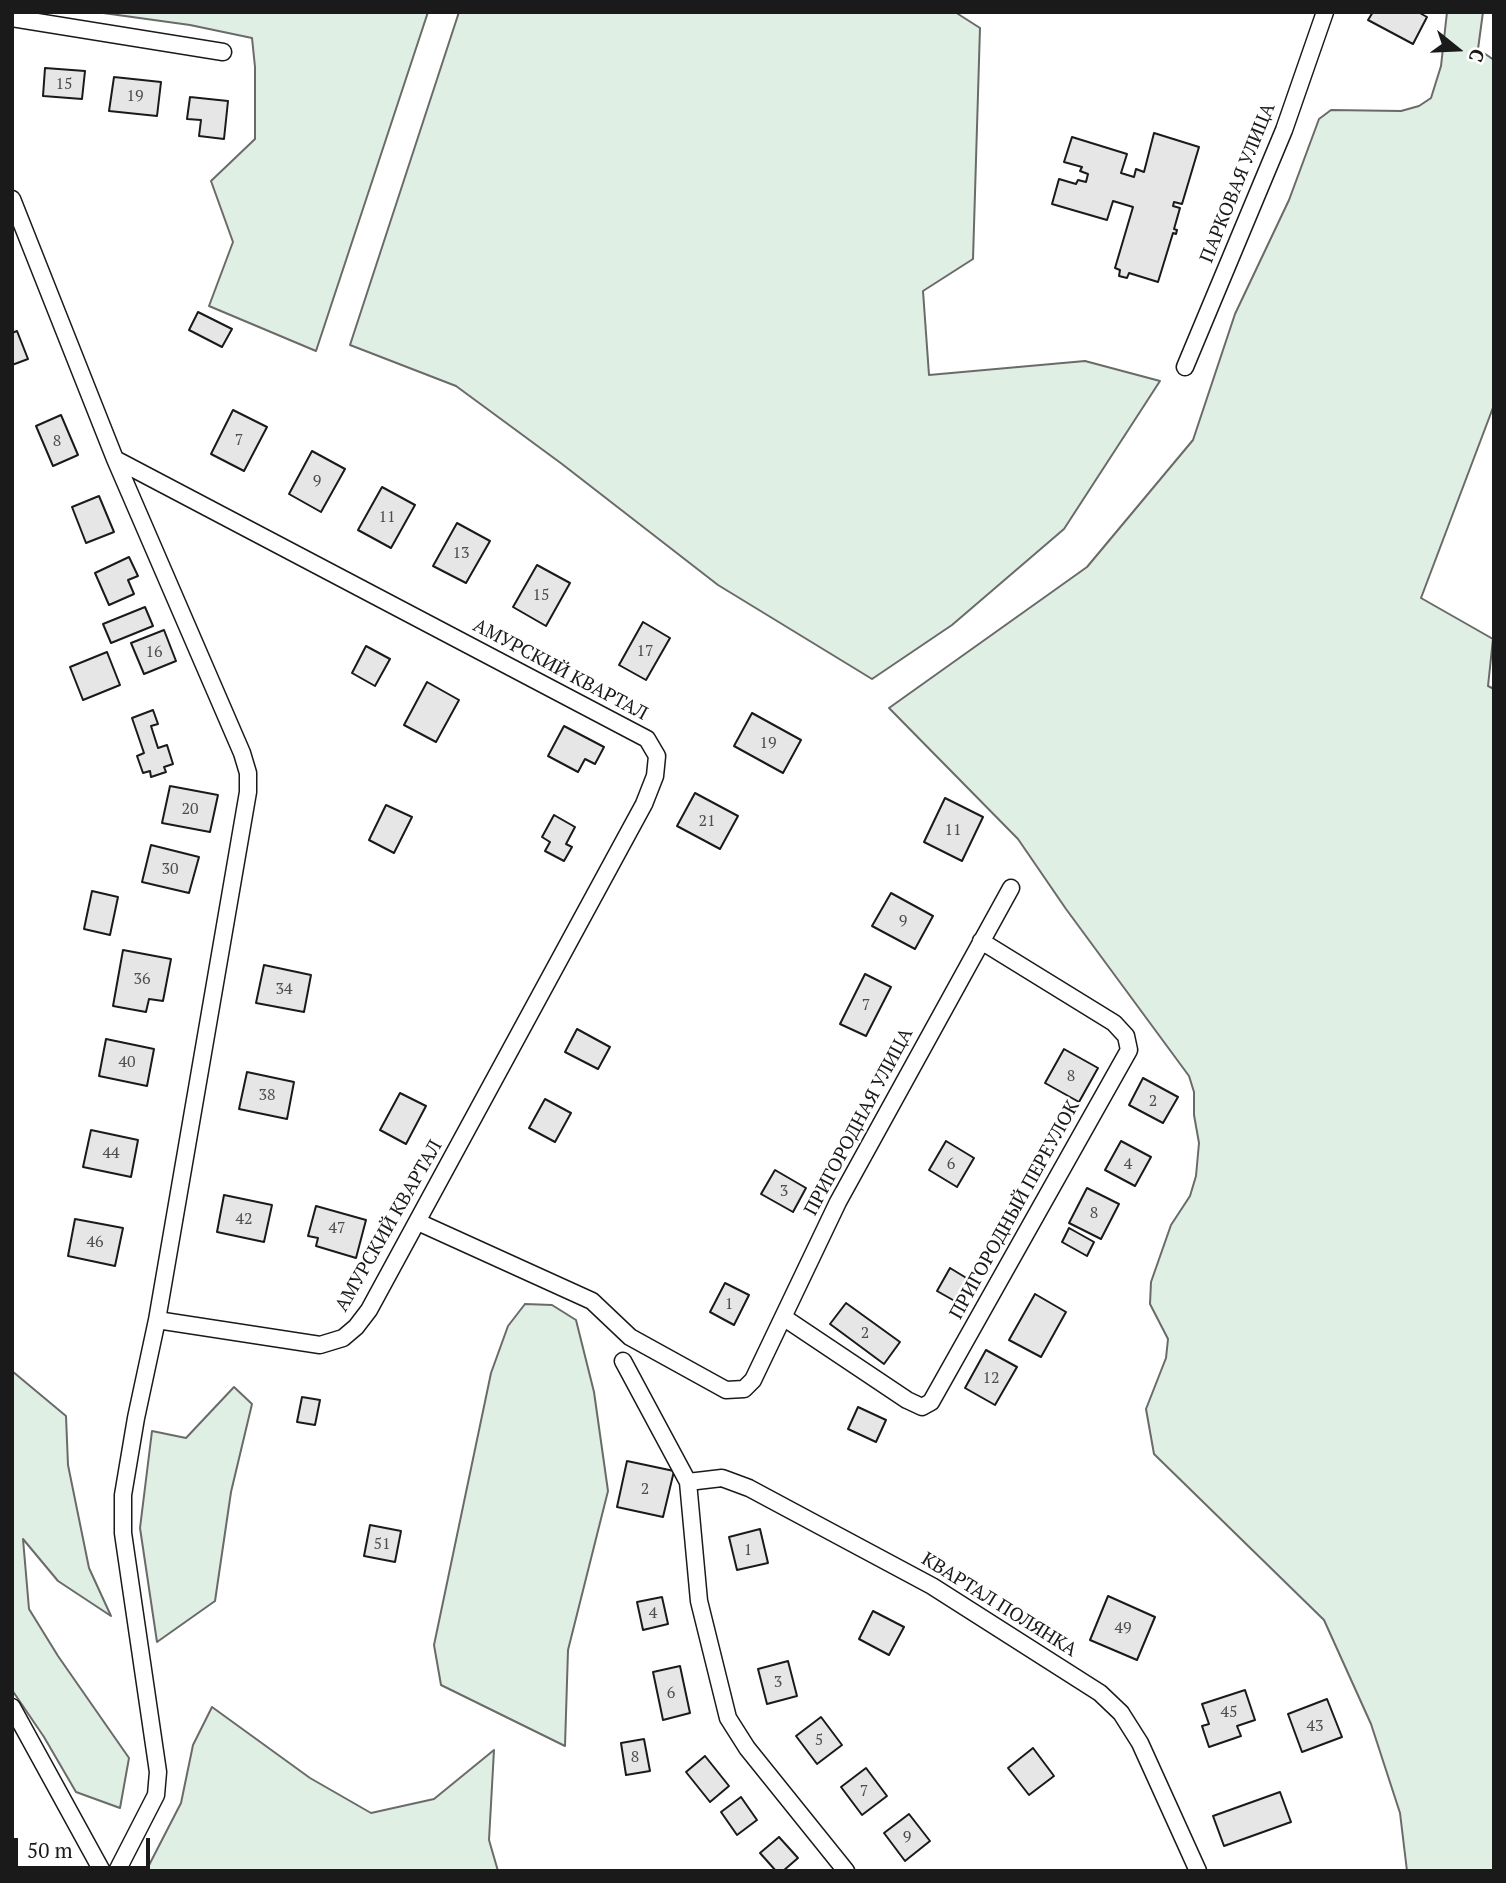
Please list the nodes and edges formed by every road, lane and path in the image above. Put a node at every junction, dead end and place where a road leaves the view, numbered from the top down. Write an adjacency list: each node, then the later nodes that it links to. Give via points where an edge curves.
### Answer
1 (1325, 12): 5 (street, ПАРКОВАЯ УЛИЦА, via 1284,131)
2 (12, 18): 3 (street)
3 (223, 52)
4 (12, 200): 6 (street)
5 (1185, 367)
6 (115, 459): 9 (street, АМУРСКИЙ КВАРТАЛ, via 647,739 657,756 644,804); 11 (street, via 248,773)
7 (1011, 888): 8 (street, ПРИГОРОДНАЯ УЛИЦА)
8 (981, 942): 10 (street, ПРИГОРОДНАЯ УЛИЦА, via 838,1202); 10 (street, ПРИГОРОДНЫЙ ПЕРЕУЛОК, via 1114,1023 1126,1036 1129,1050 931,1402 922,1407 907,1400)
9 (418, 1222): 10 (street, ПРИГОРОДНАЯ УЛИЦА, via 592,1301 631,1337 726,1390 744,1389 753,1380); 11 (street, АМУРСКИЙ КВАРТАЛ, via 369,1310 344,1338 320,1345)
10 (783, 1317)
11 (158, 1320): 16 (street, via 123,1495 123,1533 158,1772 156,1794)
12 (623, 1361): 13 (street)
13 (688, 1482): 17 (street, via 699,1601 728,1718); 18 (street, КВАРТАЛ ПОЛЯНКА, via 722,1478 749,1488 932,1586 1100,1693 1121,1713 1140,1743)
14 (12, 1707): 15 (street)
15 (102, 1871)
16 (117, 1871)
17 (846, 1871)
18 (1198, 1871)

